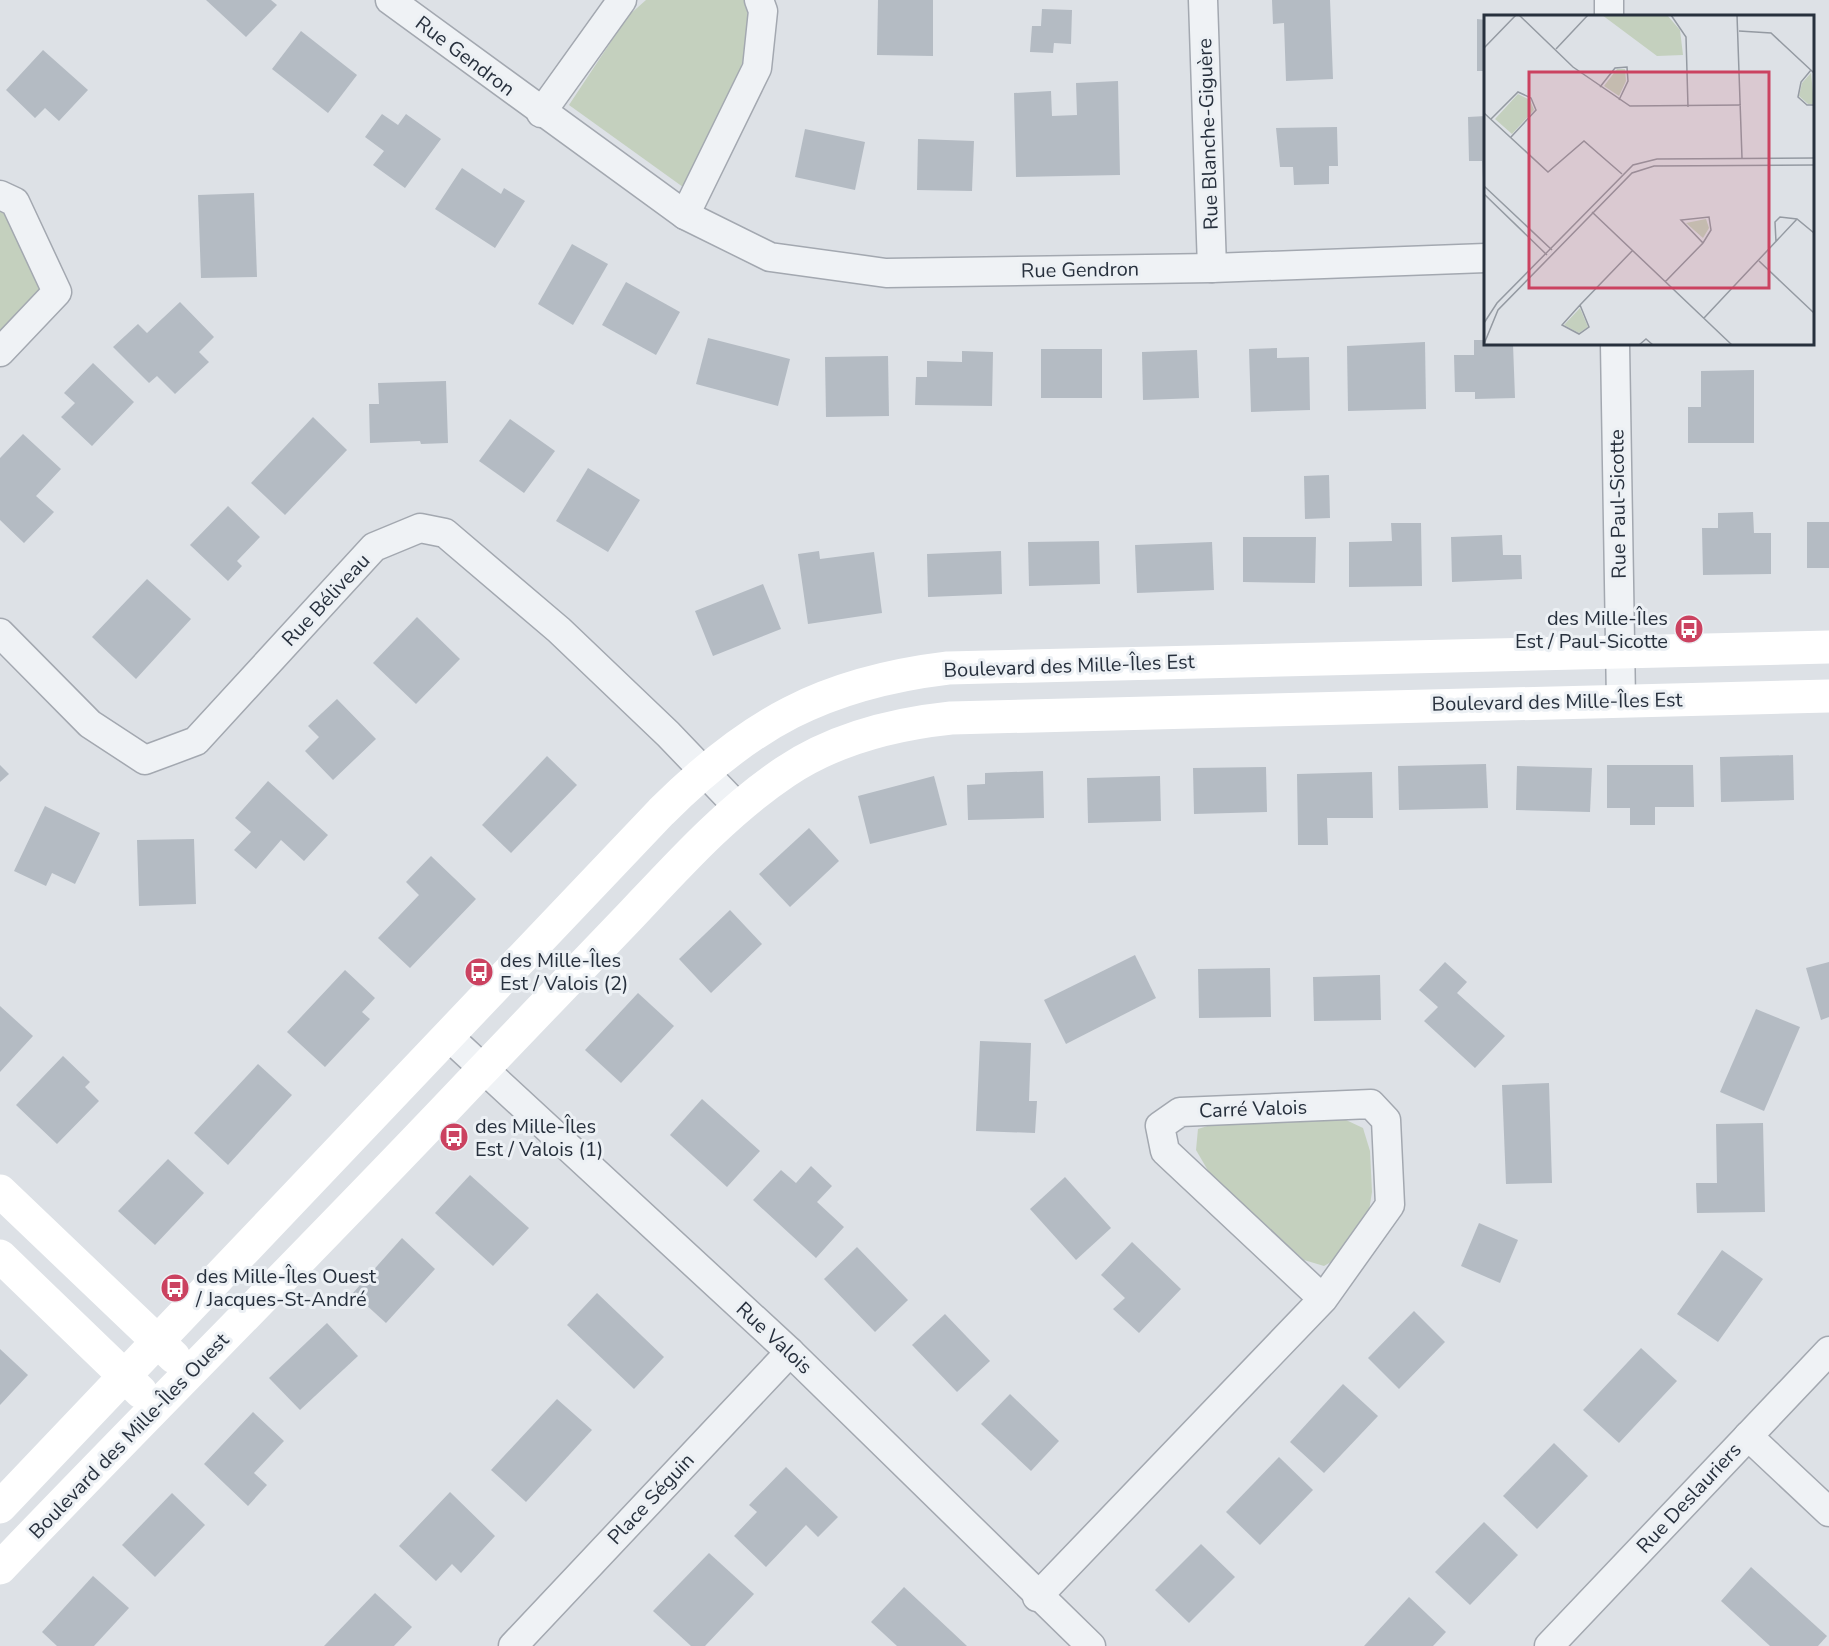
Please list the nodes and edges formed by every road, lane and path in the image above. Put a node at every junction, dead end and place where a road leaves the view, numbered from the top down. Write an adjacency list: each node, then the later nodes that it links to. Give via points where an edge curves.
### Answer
1 (390, 0): 5 (street, Rue Gendron)
2 (622, 0): 5 (street)
3 (759, 0): 7 (street, via 764,10 757,68)
4 (1203, 0): 9 (street, Rue Blanche-Giguère)
5 (541, 113): 7 (street, Rue Gendron)
6 (0, 195): 11 (street, via 15,202 57,292)
7 (685, 215): 9 (street, Rue Gendron, via 770,257 886,273)
8 (1484, 258): 9 (street, Rue Gendron)
9 (1212, 268)
10 (1616, 345): 14 (street, Rue Paul-Sicotte)
11 (0, 352)
12 (0, 633): 17 (street, Rue Béliveau, via 90,724 145,760 196,741 374,547 420,528 445,533 559,630)
13 (1829, 647): 14 (street, Boulevard des Mille-Îles Est)
14 (1619, 652): 16 (street, Rue Paul-Sicotte); 17 (street, Boulevard des Mille-Îles Est, via 977,666 915,672 871,680 795,708)
15 (1829, 696): 16 (street, Boulevard des Mille-Îles Est)
16 (1621, 701): 18 (street, Boulevard des Mille-Îles Est, via 932,720 897,726 840,744 789,770)
17 (704, 771): 18 (street, Rue Béliveau); 19 (street, Boulevard des Mille-Îles Est)
18 (738, 807): 20 (street, Boulevard des Mille-Îles Est)
19 (449, 1037): 20 (street, Rue Valois); 24 (street)
20 (483, 1070): 26 (street, Rue Valois); 27 (street, Boulevard des Mille-Îles Ouest)
21 (0, 1191): 24 (street)
22 (0, 1256): 28 (street)
23 (1323, 1299): 23 (street, Carré Valois, via 1390,1205 1386,1119 1371,1104 1180,1112 1160,1126 1165,1151); 34 (street, Carré Valois)
24 (158, 1342): 27 (street); 28 (street)
25 (1829, 1351): 30 (street, Rue Deslauriers)
26 (790, 1352): 34 (street, Rue Valois); 35 (street, Place Séguin)
27 (190, 1372): 29 (street, Boulevard des Mille-Îles Ouest)
28 (126, 1377): 29 (street); 31 (street)
29 (155, 1405): 33 (street, Boulevard des Mille-Îles Ouest)
30 (1748, 1436): 32 (street); 37 (street, Rue Deslauriers)
31 (0, 1508)
32 (1829, 1512)
33 (0, 1568)
34 (1037, 1597): 36 (street, Rue Valois)
35 (513, 1646)
36 (1091, 1646)
37 (1550, 1646)

